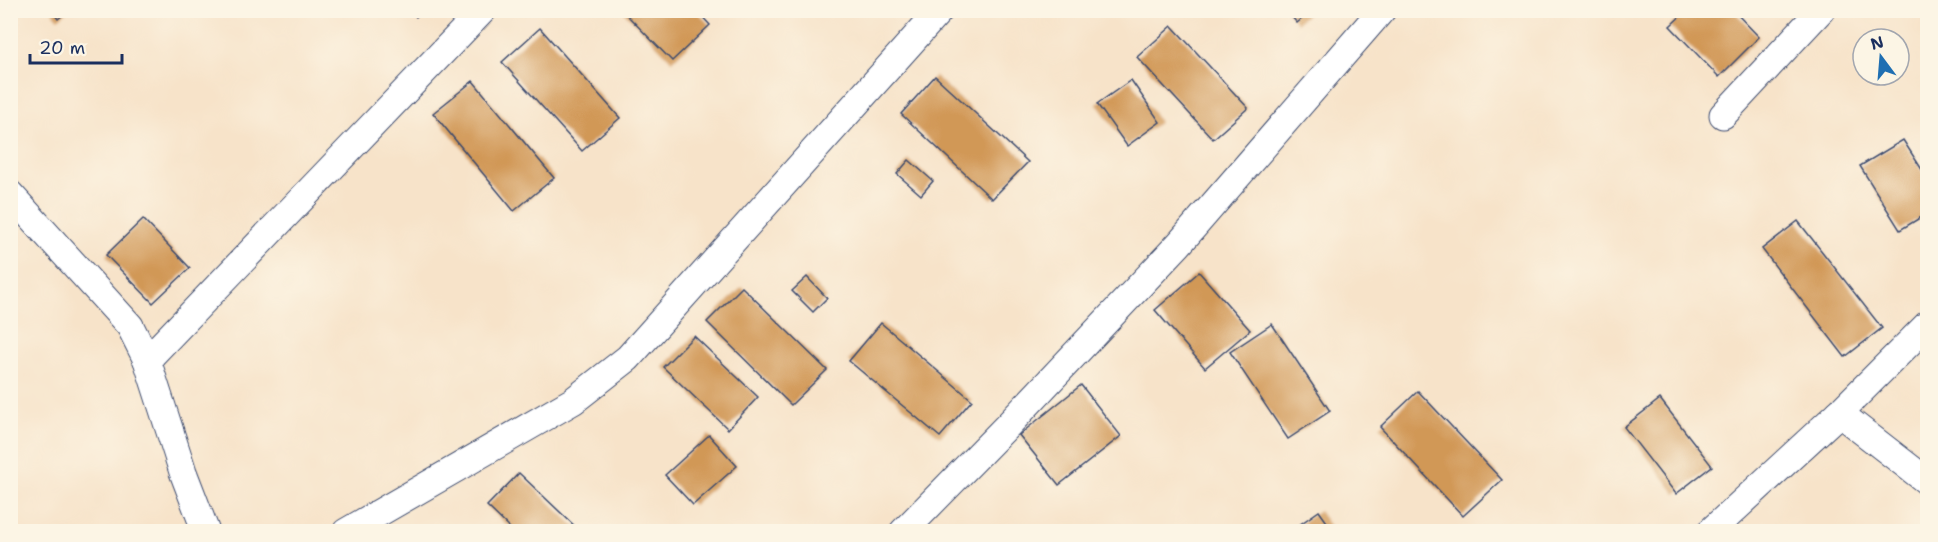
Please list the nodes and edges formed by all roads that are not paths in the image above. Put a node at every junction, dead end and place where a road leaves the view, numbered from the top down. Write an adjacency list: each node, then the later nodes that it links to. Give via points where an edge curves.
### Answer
1 (483, 10): 8 (street)
2 (940, 10): 12 (street, via 628,358 573,401)
3 (1382, 10): 13 (street, via 1179,244)
4 (1821, 10): 5 (street)
5 (1723, 115)
6 (10, 194): 8 (street, via 130,326)
7 (1928, 324): 9 (street)
8 (147, 360): 11 (street)
9 (1839, 413): 10 (street); 14 (street)
10 (1928, 483)
11 (206, 531)
12 (346, 531)
13 (903, 531)
14 (1710, 531)

